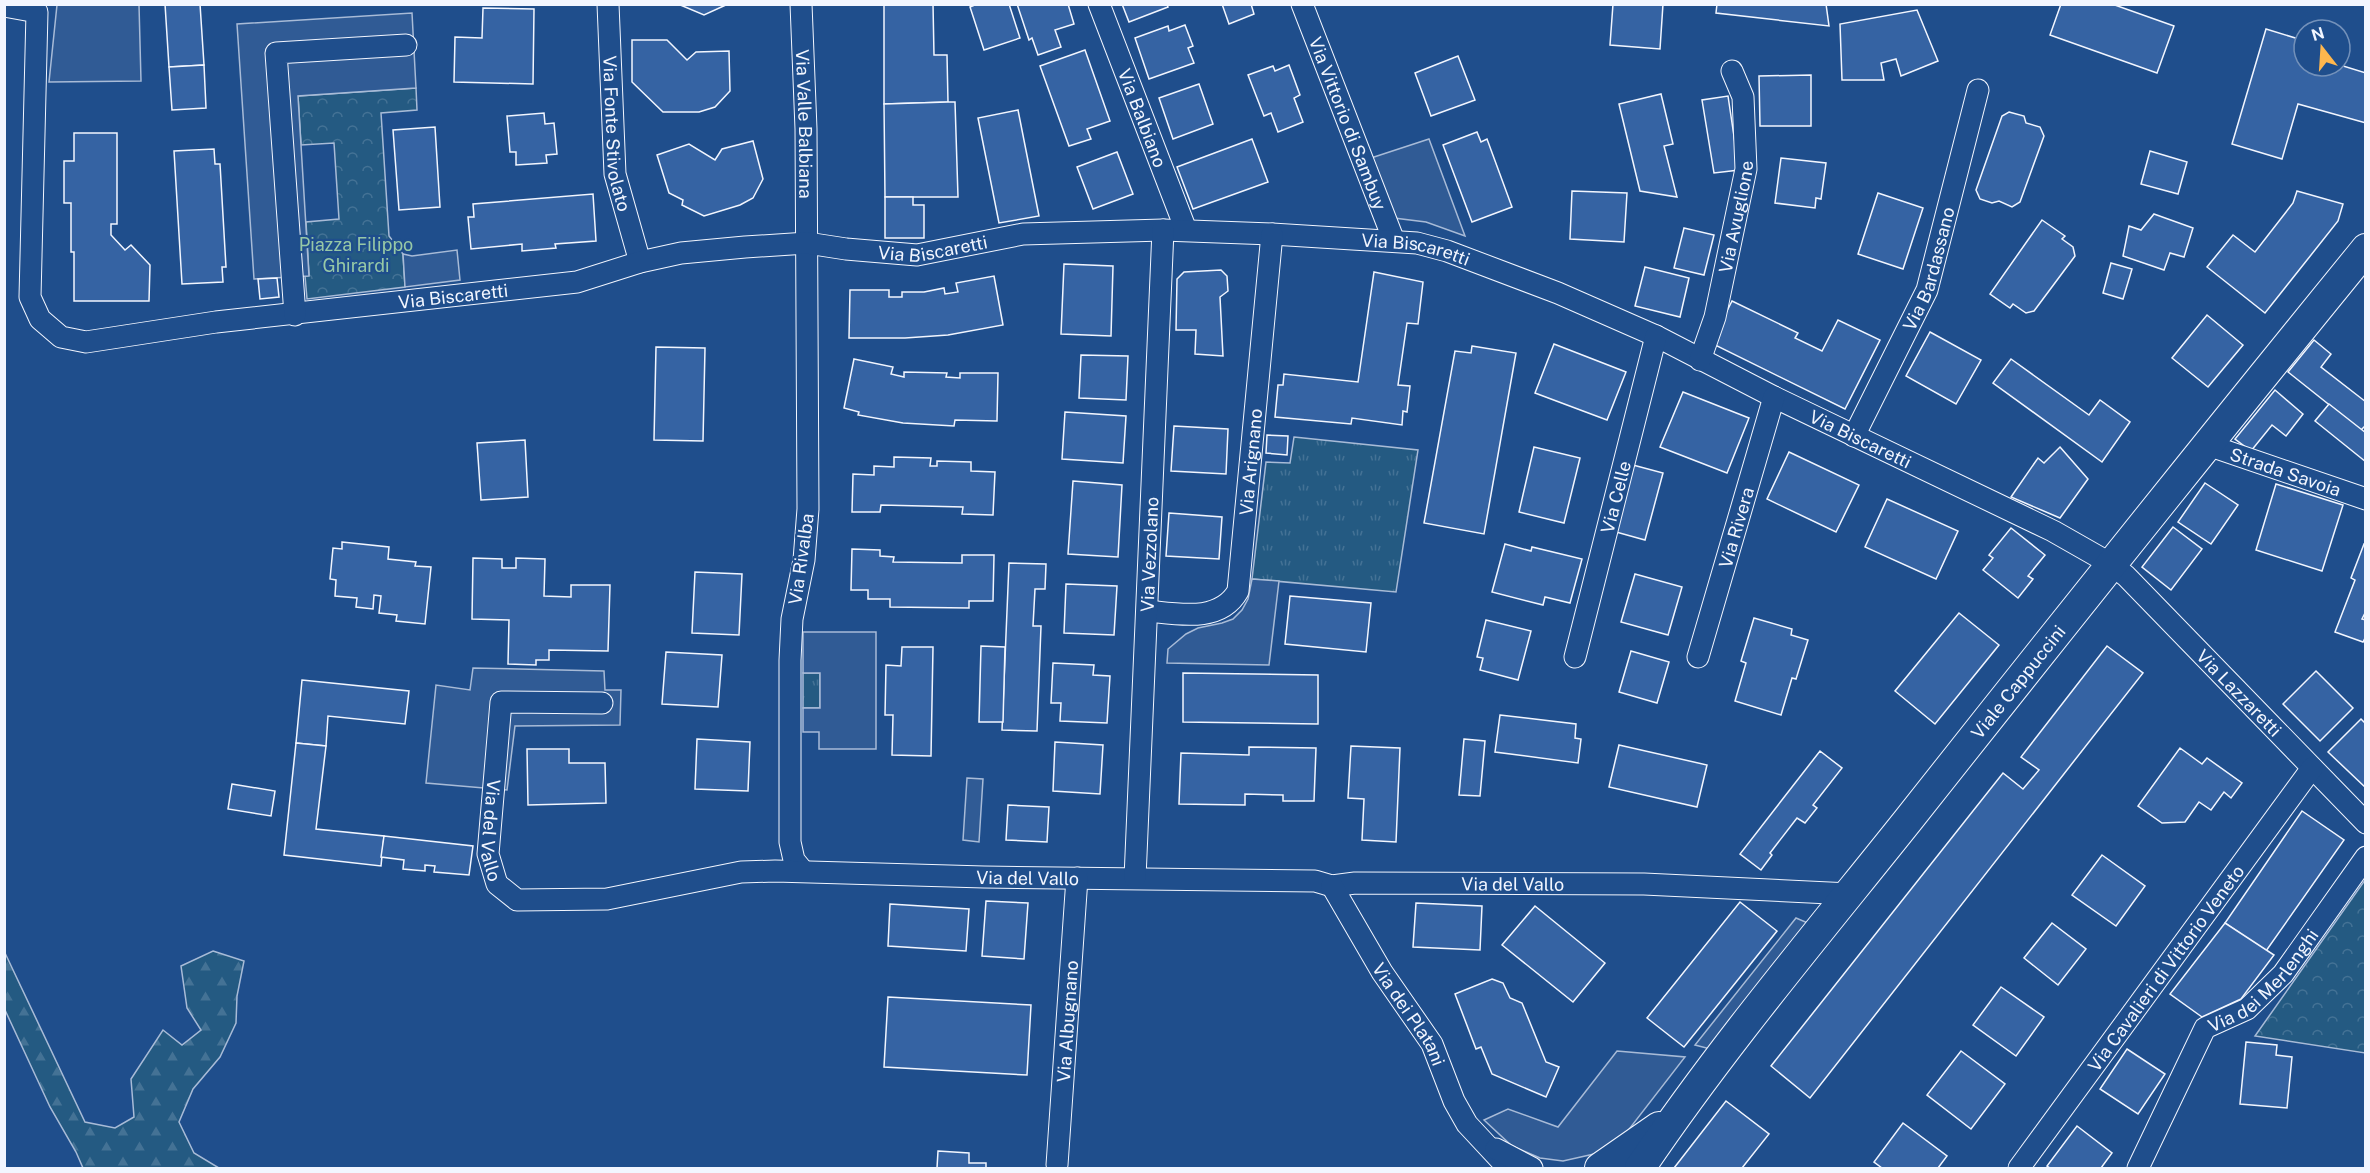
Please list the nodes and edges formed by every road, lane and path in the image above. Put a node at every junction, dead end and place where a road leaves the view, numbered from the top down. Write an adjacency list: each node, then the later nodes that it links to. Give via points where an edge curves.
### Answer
1 (609, 4): 16 (street, Via Fonte Stivolato, via 615,174)
2 (801, 4): 14 (street, Via Valle Balbiana)
3 (1099, 4): 11 (street, Via Balbiano)
4 (1302, 4): 13 (street, Via Vittorio di Sambuy)
5 (4, 6): 6 (street, Via Biscaretti)
6 (39, 8): 17 (street, Via Biscaretti, via 30,297 40,319 61,338 86,342 216,322)
7 (406, 45): 17 (street, via 276,53)
8 (1732, 71): 19 (street, Via Avuglione, via 1743,98 1746,170 1715,317)
9 (1978, 90): 21 (street, Via Bardassano, via 1927,290)
10 (1162, 230): 11 (street, Via Biscaretti); 14 (street, Via Biscaretti, via 1023,234 917,255); 25 (street, Via Vezzolano)
11 (1186, 230): 12 (street, Via Biscaretti)
12 (1272, 234): 13 (street, Via Biscaretti); 25 (street, Via Arignano, via 1238,591 1226,606 1212,613)
13 (1394, 241): 18 (street, Via Biscaretti, via 1447,251)
14 (807, 243): 16 (street, Via Biscaretti, via 681,253); 32 (street, Via Rivalba, via 808,509 804,560 792,619 789,712 790,842 794,860)
15 (2366, 249): 22 (street, Viale Cappuccini)
16 (640, 262): 17 (street, Via Biscaretti, via 577,282)
17 (295, 315)
18 (1656, 336): 19 (street, Via Biscaretti); 26 (street, Via Celle)
19 (1700, 360): 20 (street, Via Biscaretti)
20 (1774, 397): 21 (street, Via Biscaretti); 27 (street, Via Rivera)
21 (1854, 436): 24 (street, Via Biscaretti, via 2053,531)
22 (2208, 445): 23 (street, Strada Savoia); 24 (street, Viale Cappuccini)
23 (2366, 499)
24 (2111, 564): 29 (street, Via Lazzaretti); 36 (street, Viale Cappuccini)
25 (1148, 611): 34 (street, Via Vezzolano)
26 (1575, 657)
27 (1698, 657)
28 (602, 703): 32 (street, Via del Vallo, via 501,702 488,854 497,884 517,900 607,899 741,872)
29 (2312, 768): 30 (street, Via Lazzaretti); 44 (street, Via Cavalieri di Vittorio Veneto)
30 (2366, 823)
31 (2366, 857): 45 (street, Via dei Merlenghi, via 2283,974 2247,1009 2205,1028)
32 (803, 872): 33 (street, Via del Vallo)
33 (1077, 878): 34 (street, Via del Vallo); 39 (street, Via Albugnano)
34 (1135, 878): 35 (street, Via del Vallo, via 1315,881)
35 (1332, 886): 36 (street, Via del Vallo, via 1644,884); 38 (street, Via dei Platani, via 1382,972 1432,1044 1467,1124)
36 (1850, 894): 37 (street, Viale Cappuccini)
37 (1674, 1117): 42 (street, Viale Cappuccini); 43 (street, Viale Cappuccini)
38 (1485, 1142): 40 (street, Via dei Platani); 41 (street, Via dei Platani)
39 (1057, 1165)
40 (1508, 1168)
41 (1532, 1168)
42 (1600, 1168)
43 (1640, 1168)
44 (2019, 1168)
45 (2138, 1168)

